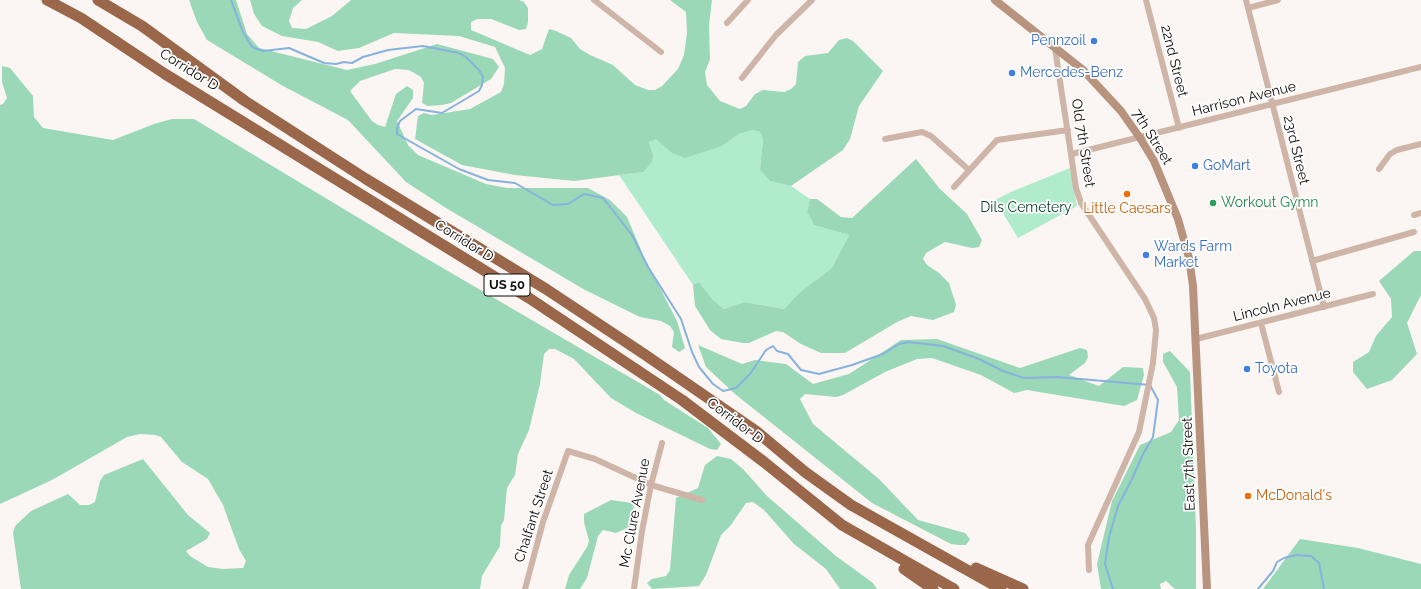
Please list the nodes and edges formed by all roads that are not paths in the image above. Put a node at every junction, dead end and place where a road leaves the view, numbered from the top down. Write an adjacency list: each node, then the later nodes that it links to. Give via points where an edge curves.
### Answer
1 (47, 0): 38 (highway, Corridor D / US 50, via 81,18 165,74 536,302 682,400 764,462)
2 (98, 0): 39 (highway, Corridor D / US 50, via 142,26 290,130 546,289 637,349 756,431 851,506)
3 (596, 0): 13 (street)
4 (748, 0): 11 (street)
5 (812, 0): 15 (street, via 776,35)
6 (994, 0): 12 (main road, 7th Street)
7 (1146, 0): 17 (street, 22nd Street)
8 (1246, 0): 10 (street, 23rd Street)
9 (1278, 0): 10 (street)
10 (1248, 8): 16 (street, 23rd Street)
11 (727, 22)
12 (1055, 48): 18 (street, Old 7th Street); 19 (main road, 7th Street, via 1096,83)
13 (661, 52)
14 (1421, 67): 16 (street, Harrison Avenue)
15 (742, 78)
16 (1272, 104): 17 (street, Harrison Avenue); 29 (street, 23rd Street)
17 (1179, 128): 19 (street, Harrison Avenue)
18 (1068, 130): 22 (street, Old 7th Street); 24 (street, via 997,140)
19 (1140, 138): 22 (street, Harrison Avenue); 33 (main road, 7th Street, via 1165,185 1189,258 1194,286)
20 (885, 139): 24 (street, via 922,132 931,136)
21 (1421, 144): 23 (street, via 1390,154)
22 (1072, 154): 40 (street, Old 7th Street, via 1076,188 1082,204 1144,299 1154,318 1156,342 1139,432 1088,545)
23 (1379, 169)
24 (969, 170): 25 (street)
25 (954, 187)
26 (1421, 213): 27 (street)
27 (1414, 215)
28 (1414, 232): 29 (street)
29 (1312, 261): 31 (street, 23rd Street)
30 (1373, 294): 31 (street, Lincoln Avenue)
31 (1324, 307): 32 (street, Lincoln Avenue)
32 (1261, 322): 33 (street, Lincoln Avenue); 34 (street)
33 (1196, 339): 47 (main road, East 7th Street)
34 (1279, 392)
35 (662, 443): 36 (street, Mc Clure Avenue)
36 (651, 485): 37 (street); 41 (street, Chalfant Street, via 595,459 568,451 543,522); 42 (street, Mc Clure Avenue)
37 (702, 500)
38 (842, 526): 43 (highway); 44 (highway, Corridor D / US 50)
39 (924, 546): 45 (highway, Corridor D / US 50); 46 (highway)
40 (1089, 570)
41 (525, 589)
42 (634, 589)
43 (933, 589)
44 (954, 589)
45 (1001, 589)
46 (1023, 589)
47 (1208, 589)

